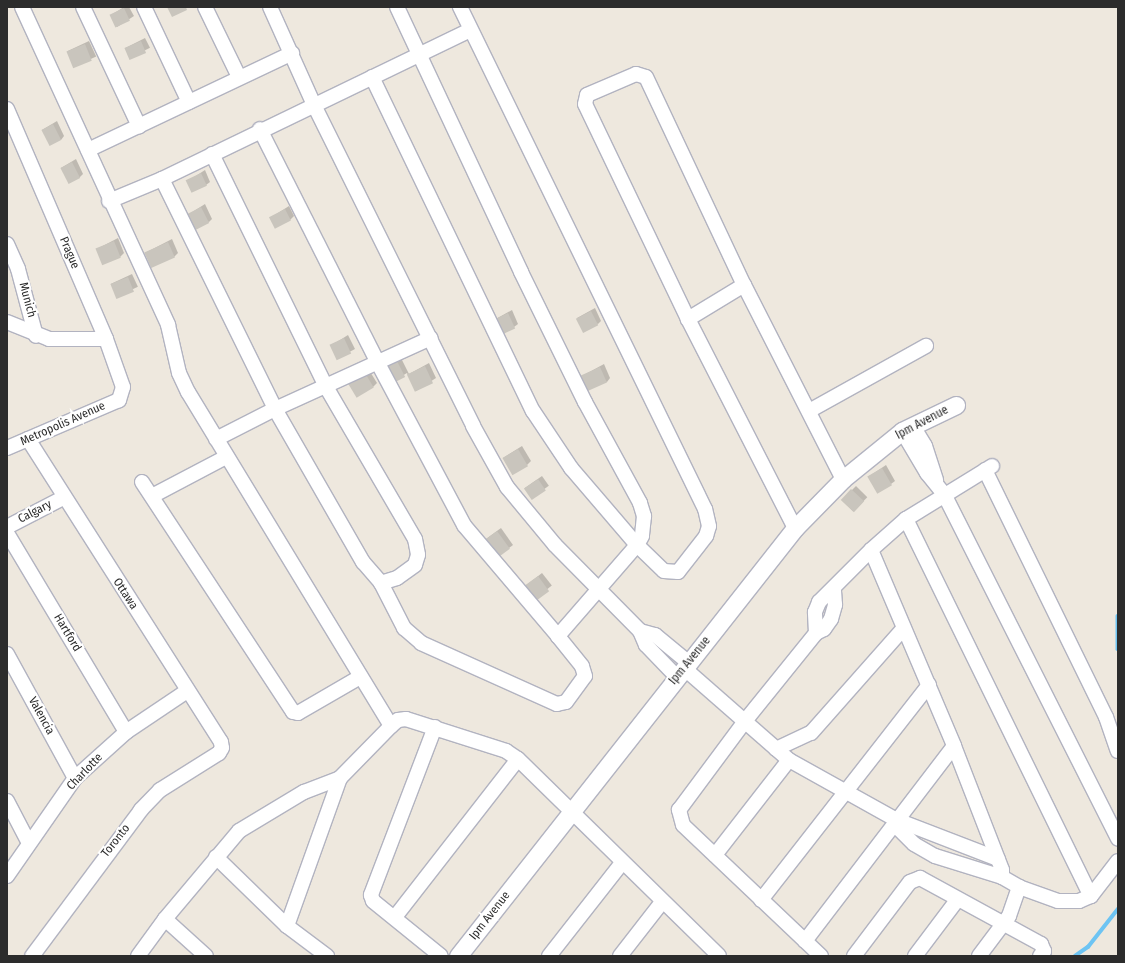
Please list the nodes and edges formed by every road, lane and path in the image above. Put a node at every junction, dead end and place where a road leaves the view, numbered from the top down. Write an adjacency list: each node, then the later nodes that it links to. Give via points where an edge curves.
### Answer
1 (22, 7): 18 (street)
2 (83, 7): 16 (street)
3 (144, 7): 13 (street)
4 (205, 7): 11 (street)
5 (270, 7): 9 (street)
6 (398, 7): 10 (street)
7 (460, 7): 8 (street)
8 (470, 30): 10 (street); 50 (street, via 705,509 708,526 706,536 678,572 664,571)
9 (292, 53): 11 (street); 14 (street)
10 (420, 54): 12 (street); 50 (street, via 521,272 585,402 640,503 644,526)
11 (239, 77): 13 (street)
12 (372, 77): 14 (street); 50 (street, via 533,411 571,468)
13 (189, 102): 16 (street)
14 (314, 105): 17 (street); 27 (street)
15 (7, 108): 28 (street, Prague)
16 (139, 126): 18 (street)
17 (260, 129): 19 (street); 30 (street)
18 (88, 150): 21 (street)
19 (212, 154): 20 (street); 31 (street)
20 (162, 179): 21 (street); 34 (street)
21 (110, 201): 38 (street, via 168,325 179,373)
22 (7, 244): 26 (street, Munich, via 18,268)
23 (744, 285): 24 (street); 24 (street, via 646,78 636,74 587,95 585,104); 35 (street)
24 (688, 319): 48 (street)
25 (7, 322): 26 (street)
26 (36, 336): 28 (street, via 64,341)
27 (431, 338): 30 (street); 53 (street, via 473,426 506,487 555,545)
28 (106, 339): 32 (street, Prague, via 123,387)
29 (926, 346): 35 (street)
30 (378, 363): 31 (street); 55 (street, via 464,525)
31 (325, 385): 34 (street); 52 (street, via 415,539 418,556 415,565 397,578)
32 (119, 400): 37 (street, Metropolis Avenue)
33 (956, 405): 36 (street, Ipm Avenue)
34 (275, 409): 38 (street); 52 (street, via 363,562)
35 (808, 411): 41 (street)
36 (908, 429): 41 (street, Ipm Avenue); 43 (street, via 926,446)
37 (28, 439): 39 (street, Metropolis Avenue); 45 (street, Ottawa)
38 (216, 439): 40 (street)
39 (7, 448)
40 (226, 458): 44 (street); 58 (street)
41 (843, 479): 48 (street, Ipm Avenue)
42 (142, 482): 44 (street)
43 (940, 489): 46 (street); 68 (street, via 988,468 1106,717); 77 (street)
44 (152, 496): 58 (street, via 293,712 298,713)
45 (63, 498): 47 (street, Calgary); 60 (street, Ottawa)
46 (906, 519): 51 (street); 87 (street)
47 (7, 527)
48 (795, 528): 57 (street, Ipm Avenue)
49 (7, 533): 64 (street, Hartford)
50 (636, 545): 53 (street)
51 (871, 550): 54 (street); 61 (street, via 819,602 815,612 816,633)
52 (381, 582): 55 (street, via 404,628 421,644 557,704 566,702 585,676 582,666)
53 (598, 589): 55 (street); 57 (street, via 640,631 655,635)
54 (904, 628): 59 (street); 67 (street, via 811,733)
55 (558, 636)
56 (7, 654): 71 (street, Valencia)
57 (684, 670): 61 (street); 75 (street, Ipm Avenue)
58 (360, 677): 62 (street)
59 (928, 685): 65 (street); 73 (street)
60 (187, 691): 64 (street, Charlotte); 66 (street, Ottawa, via 221,742)
61 (745, 721): 67 (street); 79 (street, via 679,810 683,825)
62 (391, 726): 63 (street, via 398,720 406,719); 72 (street)
63 (435, 727): 69 (street, via 506,751); 91 (street, via 371,895 372,901)
64 (126, 732): 71 (street, Charlotte)
65 (954, 746): 76 (street); 81 (street)
66 (222, 748): 97 (street, Toronto, via 219,753 160,790 141,810)
67 (776, 749): 70 (street)
68 (1118, 751)
69 (518, 760): 75 (street); 91 (street)
70 (788, 760): 73 (street); 79 (street)
71 (75, 778): 78 (street, Charlotte)
72 (340, 778): 80 (street, via 304,792 267,812 239,831); 94 (street)
73 (846, 791): 76 (street); 89 (street)
74 (7, 801): 78 (street)
75 (573, 811): 83 (street); 102 (street, Ipm Avenue)
76 (896, 822): 81 (street); 85 (street, via 914,844 935,856); 95 (street)
77 (1118, 838)
78 (30, 843): 84 (street, Charlotte)
79 (715, 855): 89 (street)
80 (216, 857): 92 (street); 94 (street)
81 (998, 859): 85 (street)
82 (1118, 861): 87 (street)
83 (622, 863): 90 (street); 103 (street)
84 (7, 876)
85 (1002, 877): 86 (street)
86 (1018, 886): 87 (street, via 1058,901 1079,901); 93 (street)
87 (1091, 896)
88 (958, 898): 93 (street); 106 (street, via 920,878 914,879); 107 (street)
89 (761, 900): 95 (street)
90 (662, 902): 96 (street); 104 (street)
91 (395, 917): 101 (street)
92 (164, 919): 98 (street); 99 (street)
93 (1004, 924): 108 (street); 109 (street, via 1041,944 1044,951)
94 (287, 926): 100 (street)
95 (805, 941): 105 (street)
96 (710, 953)
97 (32, 956)
98 (138, 956)
99 (206, 956)
100 (327, 956)
101 (442, 956)
102 (458, 956)
103 (548, 956)
104 (620, 956)
105 (820, 956)
106 (854, 956)
107 (915, 956)
108 (979, 956)
109 (1040, 956)

